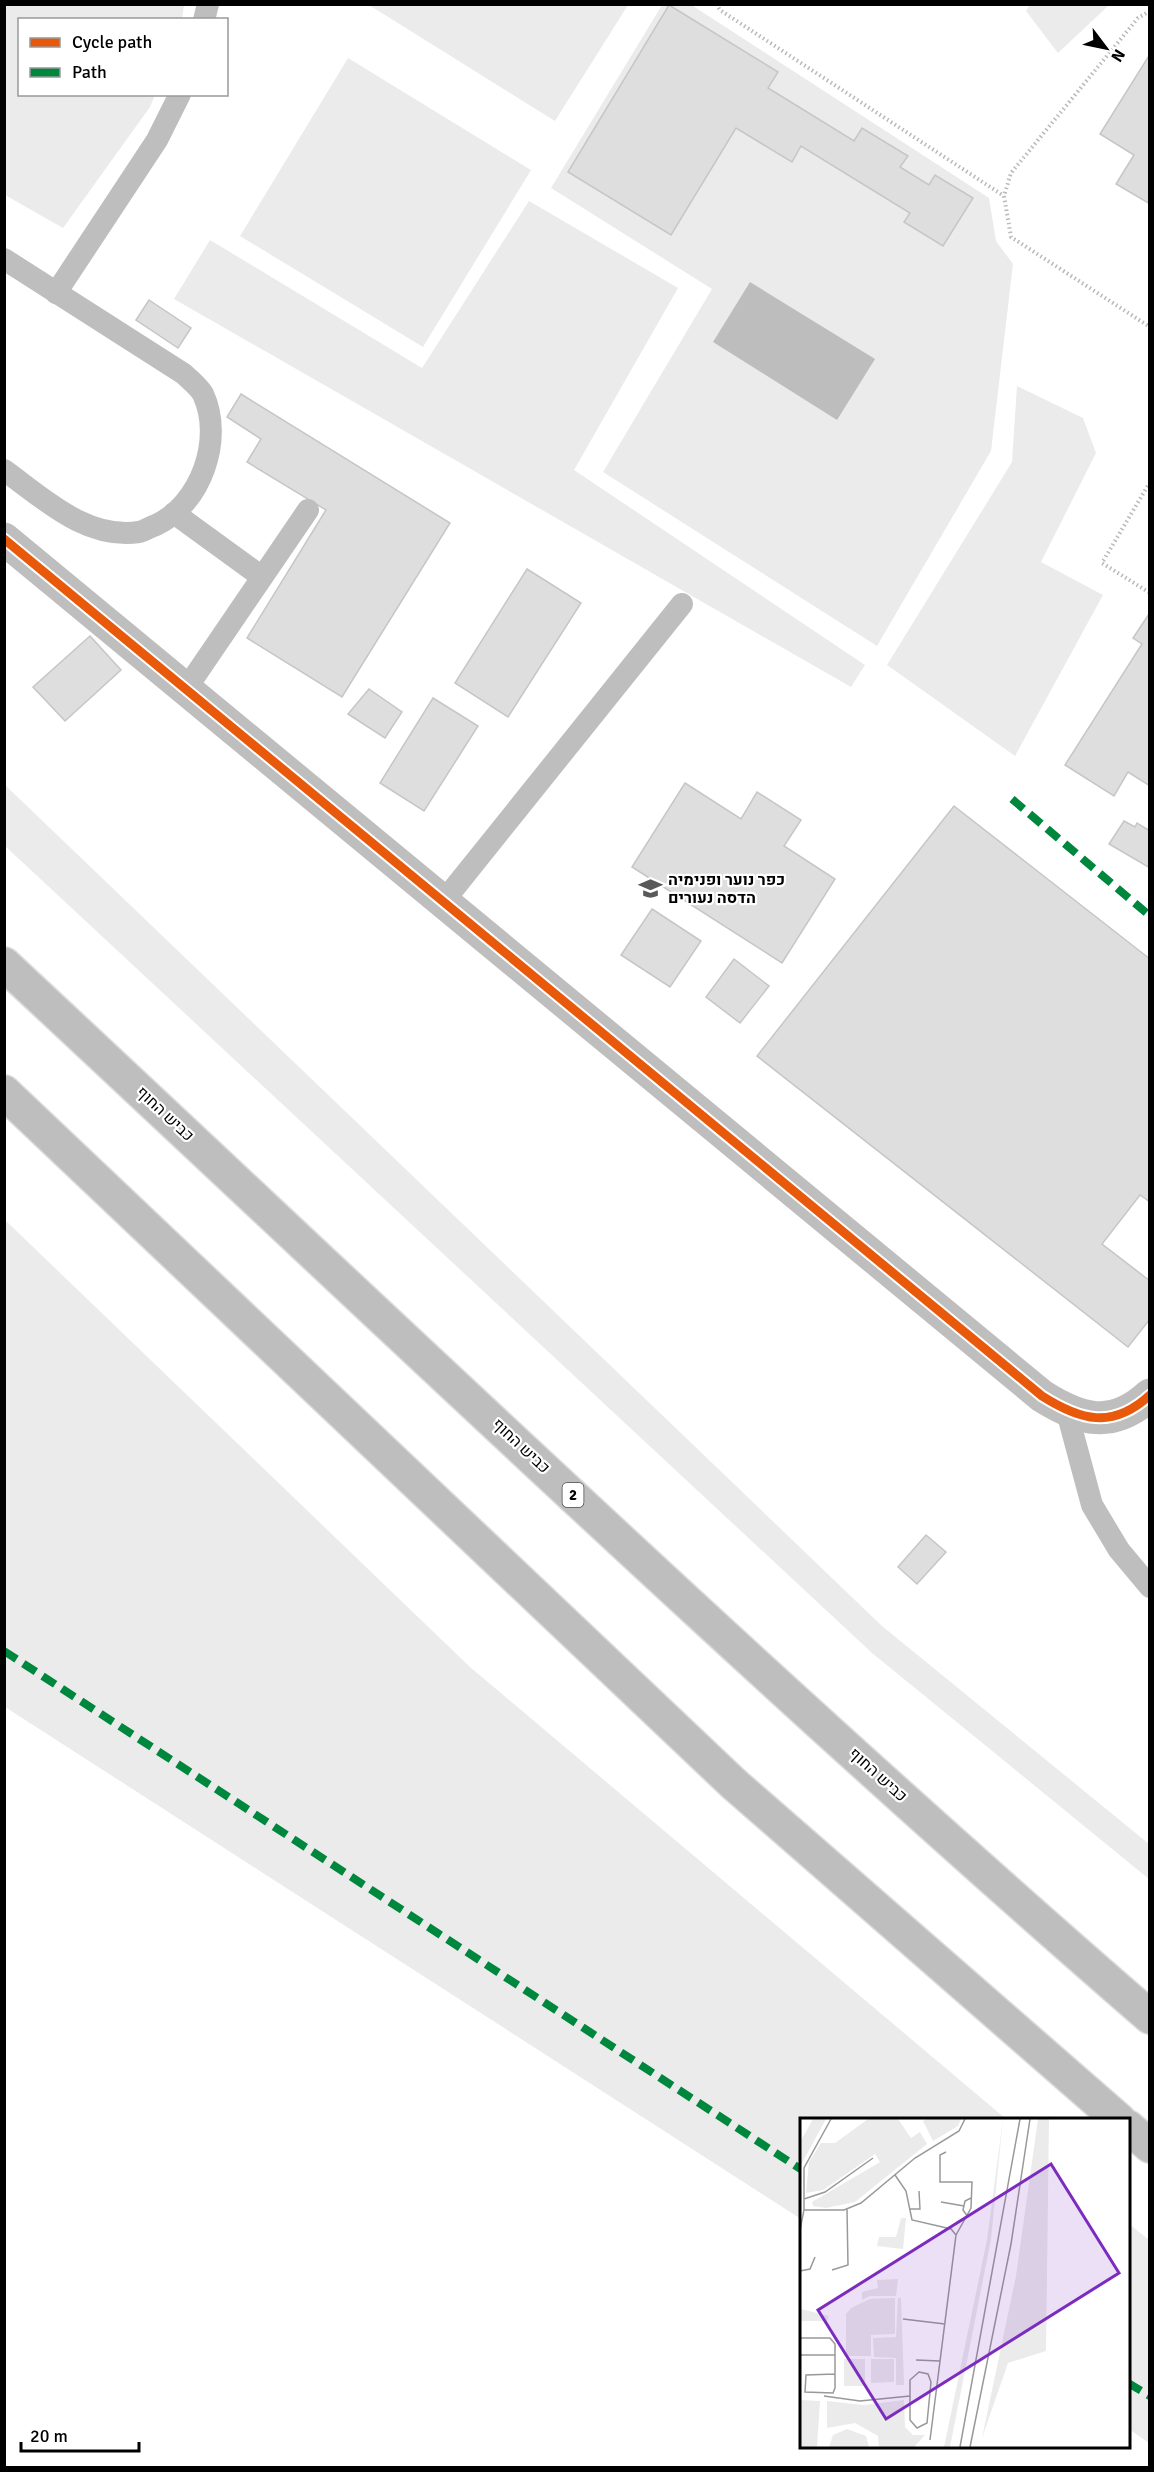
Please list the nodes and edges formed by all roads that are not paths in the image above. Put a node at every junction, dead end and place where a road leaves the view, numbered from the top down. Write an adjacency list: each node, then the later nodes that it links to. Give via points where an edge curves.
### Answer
1 (179, 96): 3 (lane, via 157,140)
2 (4, 259): 3 (lane)
3 (56, 292): 6 (lane, via 184,374 202,393 211,427 210,450 200,478)
4 (4, 470): 6 (lane, via 67,516 86,525 139,532)
5 (308, 510): 8 (lane)
6 (174, 513): 8 (lane)
7 (4, 539): 10 (main road)
8 (262, 577): 10 (lane)
9 (682, 604): 11 (lane)
10 (186, 689): 11 (main road)
11 (443, 902): 15 (main road, via 1032,1389)
12 (4, 964): 17 (main road, כביש החוף / 2, via 692,1606)
13 (4, 1092): 18 (main road, via 734,1784)
14 (1149, 1395): 15 (main road, via 1115,1416 1087,1418)
15 (1067, 1412): 16 (lane, via 1092,1505 1119,1550)
16 (1148, 1584)
17 (1149, 2017)
18 (1117, 2118)
19 (1130, 2129): 20 (main road)
20 (1149, 2146)

